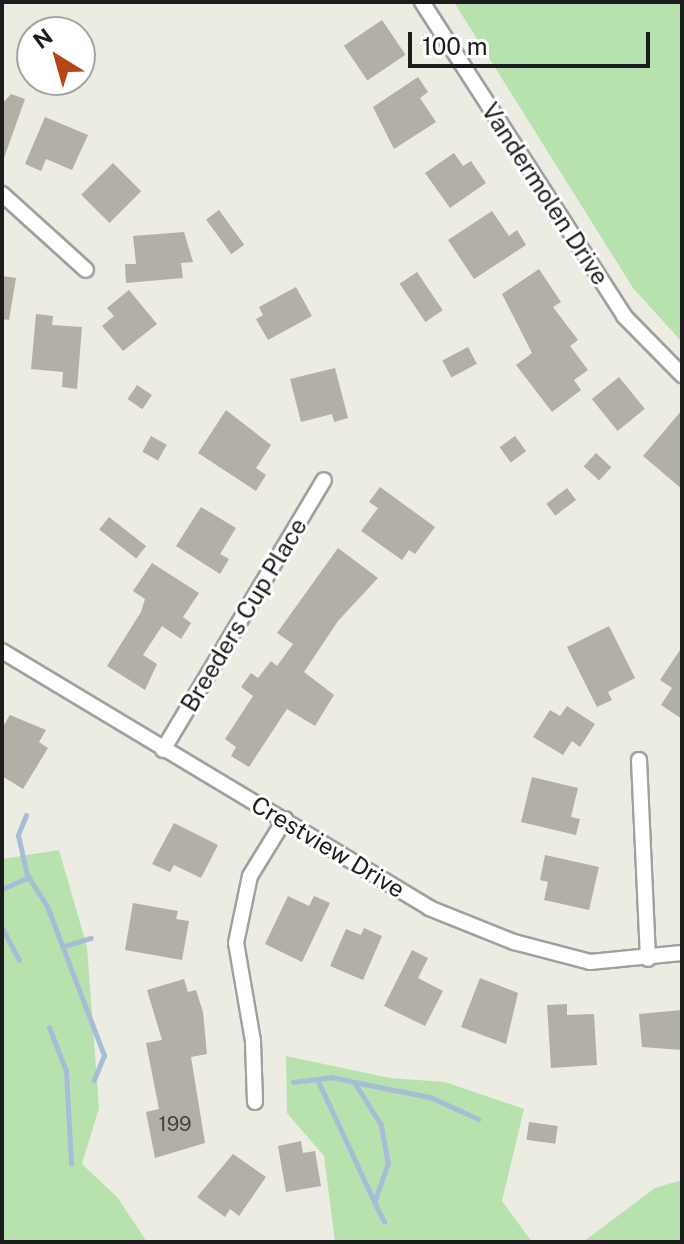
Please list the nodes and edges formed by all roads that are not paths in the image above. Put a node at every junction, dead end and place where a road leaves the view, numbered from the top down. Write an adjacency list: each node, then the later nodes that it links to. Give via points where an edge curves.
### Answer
1 (422, 2): 4 (street, Vandermolen Drive, via 624,316)
2 (2, 194): 3 (street)
3 (86, 270)
4 (682, 375)
5 (324, 480): 7 (street, Breeders Cup Place)
6 (2, 651): 7 (street, Crestview Drive)
7 (163, 750): 9 (street, Crestview Drive)
8 (639, 760): 11 (street)
9 (285, 819): 11 (street, Crestview Drive, via 415,900 514,942 590,962); 12 (street, via 250,876 236,943 253,1041)
10 (682, 953): 11 (street, Crestview Drive)
11 (648, 959)
12 (255, 1102)

